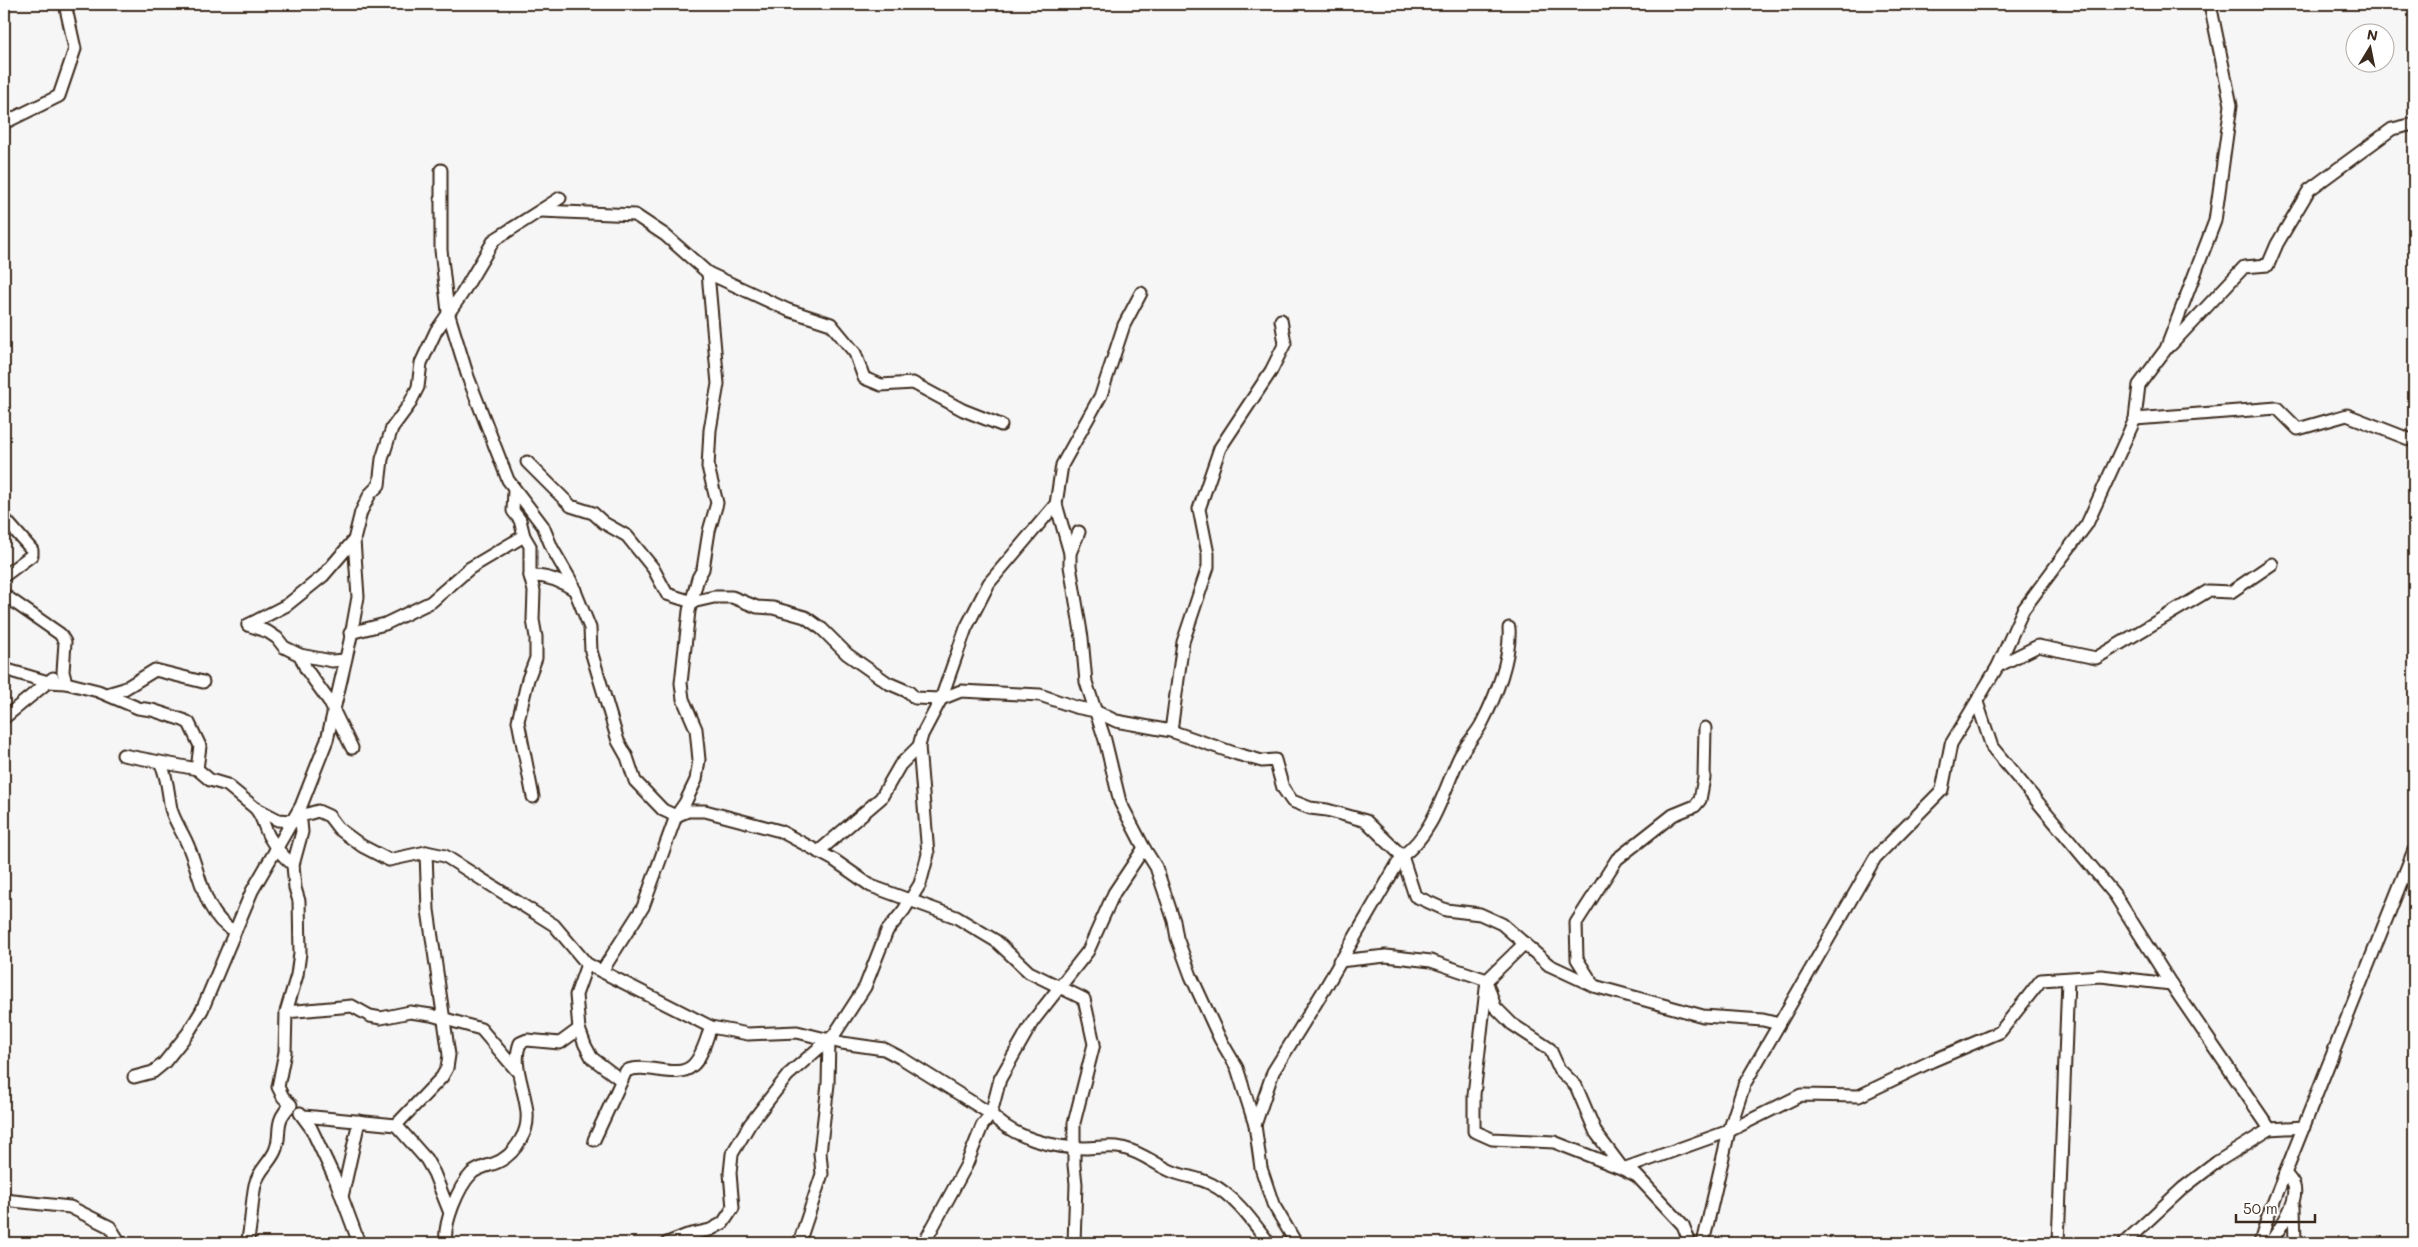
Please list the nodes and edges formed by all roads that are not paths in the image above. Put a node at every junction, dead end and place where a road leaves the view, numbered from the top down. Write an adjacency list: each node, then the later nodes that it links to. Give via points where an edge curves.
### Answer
1 (65, 4): 3 (street, via 75,50 59,96)
2 (2210, 4): 12 (street, via 2231,105 2215,221)
3 (4, 123)
4 (2414, 124): 12 (street, via 2392,128 2309,190 2268,265 2244,268)
5 (441, 170): 10 (street, via 441,250)
6 (560, 198): 7 (street)
7 (541, 210): 8 (street, via 635,215 665,235); 10 (street, via 494,240)
8 (708, 273): 14 (street, via 788,310 831,324 855,353 864,378 881,385 913,383 963,410); 29 (street, via 718,384 708,467 717,502 708,531 703,569)
9 (1141, 293): 18 (street, via 1124,325 1101,396 1062,465)
10 (448, 312): 17 (street, via 471,386); 22 (street, via 421,363 418,387 392,428 378,485 361,512)
11 (1281, 320): 47 (street, via 1285,343 1271,371 1220,448 1199,509 1208,566 1183,642)
12 (2166, 350): 13 (street, via 2139,385)
13 (2135, 419): 15 (street, via 2277,408 2298,429 2347,415); 35 (street, via 2087,524 2023,610)
14 (1001, 425)
15 (2414, 441)
16 (527, 462): 29 (street, via 571,506 592,513 627,536 667,594)
17 (514, 490): 21 (street, via 513,511 520,520); 27 (street, via 543,526)
18 (1056, 504): 23 (street); 41 (street, via 990,583 966,628)
19 (4, 518): 25 (street, via 32,550 32,555)
20 (1079, 532): 23 (street)
21 (524, 536): 26 (street, via 530,546); 31 (street, via 470,568 431,602 385,624)
22 (354, 540): 31 (street, via 358,597); 32 (street, via 322,576 287,605 248,626 268,632 284,647)
23 (1070, 552): 44 (street, via 1086,682)
24 (2272, 564): 35 (street, via 2231,592 2208,591 2096,658 2038,646)
25 (4, 576)
26 (530, 576): 27 (street, via 552,579); 53 (street, via 534,591 532,620 536,658 518,722)
27 (575, 590): 55 (street, via 590,628 591,651 618,741 635,780 663,810)
28 (4, 595): 34 (street, via 60,634 65,642)
29 (692, 602): 41 (street, via 714,596 732,597 757,607 804,617 816,624 847,654 888,683 915,698); 55 (street, via 684,642 681,683 683,699 696,729 699,760 696,780)
30 (1509, 628): 62 (street, via 1507,658 1482,723 1460,755 1436,813 1414,848)
31 (350, 633): 33 (street)
32 (300, 655): 33 (street); 43 (street)
33 (345, 660): 43 (street)
34 (64, 664): 37 (street); 39 (street)
35 (1998, 666): 42 (street)
36 (4, 669): 37 (street)
37 (48, 682): 39 (street); 45 (street)
38 (203, 682): 40 (street, via 155,670 124,689)
39 (66, 683): 40 (street)
40 (107, 694): 52 (street, via 138,708 189,723 200,746)
41 (942, 699): 44 (street, via 961,691 1013,692 1040,695); 48 (street)
42 (1977, 702): 72 (street, via 1992,747 2115,895); 77 (street, via 1951,744 1942,790 1875,858)
43 (334, 711): 49 (street); 56 (street, via 322,755)
44 (1095, 711): 47 (street, via 1123,722); 58 (street, via 1120,802)
45 (4, 718)
46 (1705, 728): 73 (street, via 1700,800 1695,806 1673,815 1617,859 1576,923 1577,959)
47 (1171, 731): 62 (street, via 1237,754 1275,760 1283,788 1292,801 1366,821)
48 (919, 746): 61 (street, via 900,765 881,798); 64 (street, via 928,854 920,884)
49 (352, 748)
50 (123, 755): 51 (street)
51 (161, 764): 52 (street); 65 (street, via 172,811 191,850 202,886 212,908 225,926)
52 (197, 769): 54 (street, via 210,780 227,785)
53 (533, 797)
54 (255, 808): 56 (street, via 278,820); 57 (street)
55 (676, 816): 61 (street, via 694,810 751,822 780,831); 69 (street, via 643,907)
56 (294, 822): 57 (street); 60 (street, via 304,815 318,812 329,816 338,829 389,860); 63 (street, via 301,822 302,832)
57 (278, 848): 63 (street); 65 (street, via 252,890)
58 (1144, 848): 74 (street, via 1114,893 1088,951); 88 (street, via 1156,867 1177,938 1220,1039 1237,1068)
59 (2414, 850): 90 (street)
60 (426, 852): 68 (street, via 445,856 554,925); 76 (street, via 428,910)
61 (818, 852): 64 (street, via 871,886)
62 (1402, 856): 66 (street, via 1415,896 1446,910 1480,914 1502,924); 67 (street)
63 (293, 865): 75 (street, via 294,888 299,901 300,946 299,966)
64 (910, 901): 74 (street, via 941,910 965,922 996,941 1029,972); 80 (street, via 887,931 865,988)
65 (234, 931): 82 (street, via 202,1010 188,1033 164,1063 153,1072)
66 (1525, 944): 71 (street); 73 (street, via 1549,965)
67 (1339, 962): 71 (street, via 1386,956 1431,961); 88 (street, via 1272,1072)
68 (587, 964): 69 (street); 79 (street, via 576,995)
69 (602, 971): 78 (street)
70 (2068, 978): 72 (street, via 2101,976); 92 (street, via 2041,980 2000,1032 1858,1096 1801,1095); 113 (street)
71 (1486, 980): 95 (street, via 1495,1007 1512,1024 1550,1049 1559,1069 1576,1086 1596,1133); 95 (street, via 1474,1095 1474,1131 1492,1139 1554,1142)
72 (2171, 984): 91 (street)
73 (1594, 986): 77 (street, via 1703,1016)
74 (1060, 987): 85 (street, via 1034,1021 1000,1079); 94 (street, via 1084,1000 1094,1044 1074,1123)
75 (286, 1012): 76 (street, via 352,1006 381,1018 410,1012); 84 (street, via 285,1052 278,1086)
76 (443, 1019): 81 (street, via 481,1029); 89 (street, via 449,1055 447,1068)
77 (1779, 1024): 92 (street, via 1744,1084)
78 (711, 1027): 80 (street, via 748,1034 797,1032); 83 (street, via 692,1066 677,1072 638,1068 626,1071)
79 (579, 1029): 81 (street, via 560,1043 527,1040 520,1043); 83 (street, via 592,1058)
80 (829, 1040): 85 (street, via 893,1053); 105 (street, via 788,1075 750,1124 732,1154 733,1208 723,1223); 106 (street, via 820,1153 822,1174)
81 (516, 1070): 100 (street, via 527,1107 522,1138 506,1158 472,1174)
82 (134, 1078)
83 (621, 1080): 93 (street)
84 (291, 1105): 86 (street); 102 (street, via 278,1123 276,1150 255,1184)
85 (991, 1114): 94 (street, via 1000,1124 1032,1139); 107 (street)
86 (304, 1116): 87 (street); 98 (street)
87 (359, 1121): 89 (street); 98 (street)
88 (1255, 1124): 110 (street, via 1260,1168 1273,1204)
89 (396, 1126): 100 (street, via 426,1159)
90 (2304, 1126): 91 (street); 96 (street)
91 (2270, 1129): 114 (street, via 2183,1188)
92 (1729, 1131): 95 (street); 112 (street)
93 (594, 1140)
94 (1074, 1147): 108 (street); 109 (street, via 1123,1148 1176,1174 1212,1184 1234,1201)
95 (1623, 1169): 111 (street, via 1637,1176 1683,1225)
96 (2286, 1173): 97 (street, via 2294,1186); 115 (street)
97 (2295, 1198): 116 (street); 117 (street)
98 (342, 1199): 103 (street)
99 (4, 1200): 101 (street, via 70,1207 110,1226)
100 (450, 1213): 104 (street)
101 (120, 1243)
102 (247, 1243)
103 (359, 1243)
104 (446, 1243)
105 (667, 1243)
106 (799, 1243)
107 (924, 1243)
108 (1074, 1243)
109 (1269, 1243)
110 (1296, 1243)
111 (1690, 1243)
112 (1704, 1243)
113 (2058, 1243)
114 (2124, 1243)
115 (2260, 1243)
116 (2270, 1243)
117 (2294, 1243)

